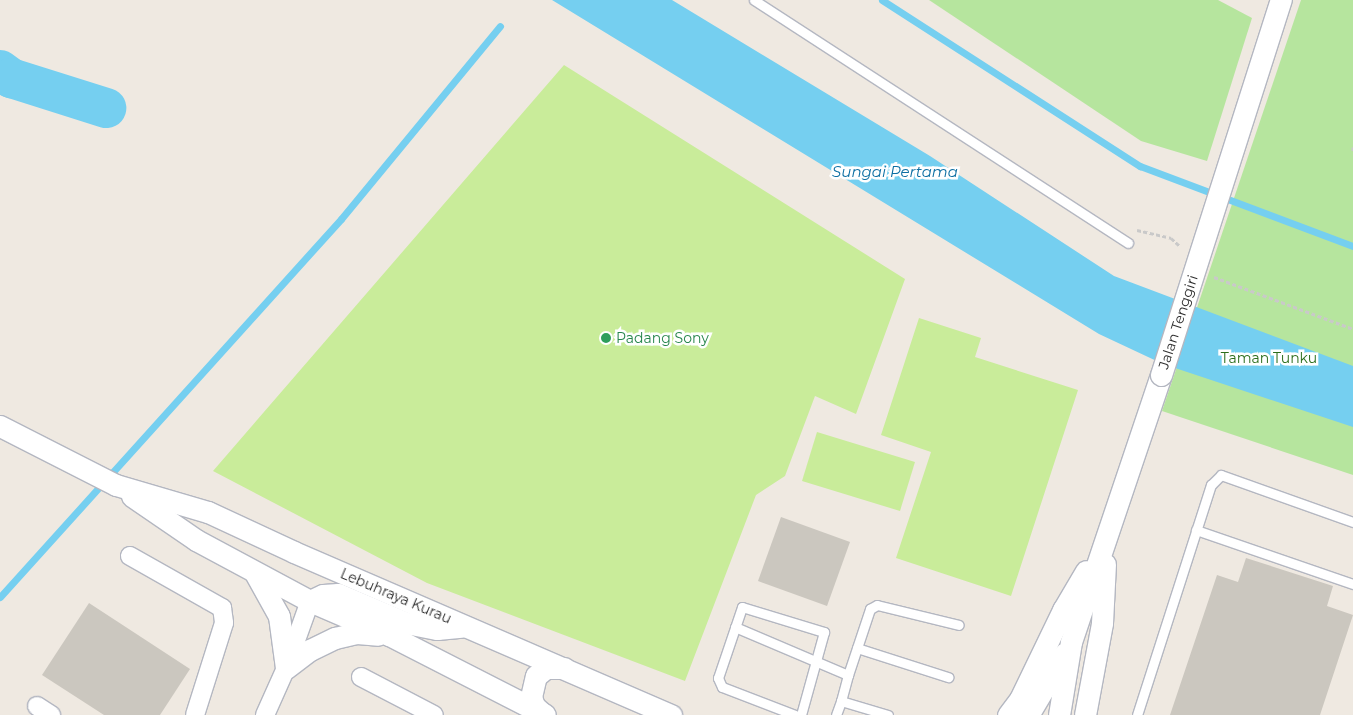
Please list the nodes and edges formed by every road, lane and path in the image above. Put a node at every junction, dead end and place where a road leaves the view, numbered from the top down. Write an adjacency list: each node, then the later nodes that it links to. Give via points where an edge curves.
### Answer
1 (754, 0): 5 (lane)
2 (1281, 0): 14 (street, Jalan Tenggiri, bridge)
3 (1353, 147): 4 (path)
4 (1353, 151)
5 (1107, 229): 6 (lane); 7 (path, via 1124,228 1171,238)
6 (1128, 243)
7 (1184, 250)
8 (1211, 274): 9 (path, via 1218,280)
9 (1353, 329)
10 (0, 426): 11 (street, Lebuhraya Kurau)
11 (117, 486): 16 (street, Lebuhraya Kurau, via 196,540); 20 (street, Lebuhraya Kurau, via 208,512)
12 (1353, 522): 13 (lane, via 1221,475 1211,485)
13 (1196, 530): 17 (lane); 45 (lane)
14 (1106, 536): 23 (street, Jalan Tenggiri); 41 (street, via 1062,610 1020,699); 44 (street, via 1102,623)
15 (130, 556): 32 (street, via 222,608 224,624)
16 (254, 572): 18 (street, Lebuhraya Kurau); 26 (street, via 279,616)
17 (1353, 584)
18 (310, 602): 20 (street, via 323,595 338,594 406,624 437,629); 22 (street, Lebuhraya Kurau); 26 (street)
19 (959, 625): 24 (lane, via 878,605 870,609)
20 (468, 626): 27 (street, Lebuhraya Kurau)
21 (736, 628): 25 (lane); 25 (lane, via 742,607 824,632); 37 (lane, via 718,678 722,686)
22 (389, 636): 26 (street, via 357,633 335,638 310,650); 35 (street, Lebuhraya Kurau)
23 (1071, 642): 42 (street, Jalan Tenggiri); 43 (street, Jalan Tenggiri)
24 (857, 648): 28 (lane); 30 (lane)
25 (817, 663): 28 (lane); 38 (lane)
26 (286, 668): 33 (street)
27 (564, 668): 35 (street, via 546,668 536,676 531,697 534,706); 36 (street, Lebuhraya Kurau)
28 (848, 675): 31 (lane)
29 (361, 676): 34 (street)
30 (948, 677)
31 (841, 701): 39 (lane); 40 (lane)
32 (195, 715)
33 (265, 715)
34 (434, 715)
35 (544, 715)
36 (671, 715)
37 (795, 715)
38 (800, 715)
39 (836, 715)
40 (888, 715)
41 (1008, 715)
42 (1028, 715)
43 (1059, 715)
44 (1085, 715)
45 (1137, 715)

